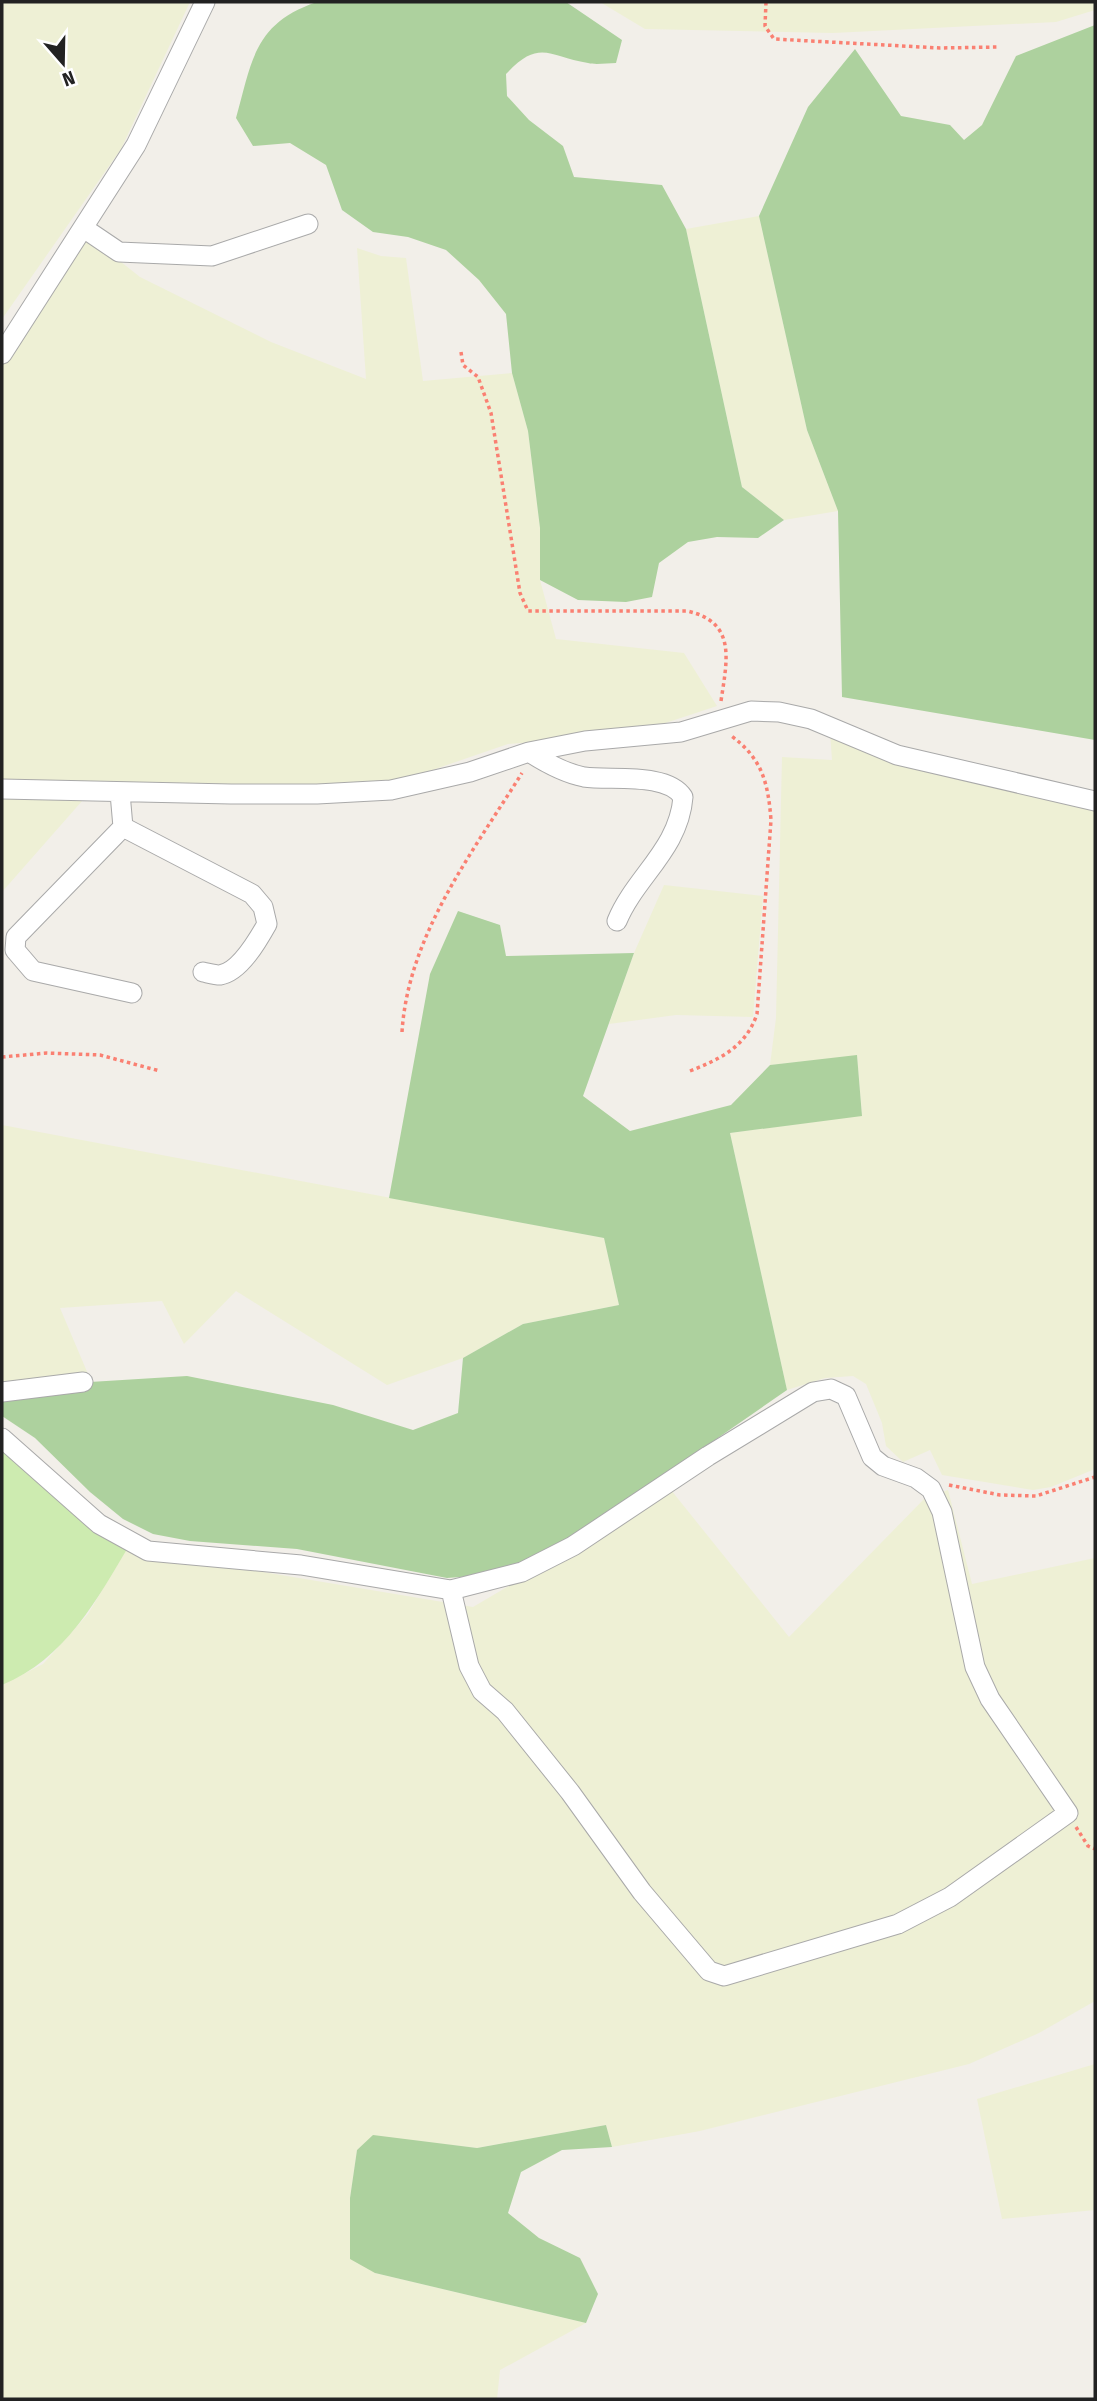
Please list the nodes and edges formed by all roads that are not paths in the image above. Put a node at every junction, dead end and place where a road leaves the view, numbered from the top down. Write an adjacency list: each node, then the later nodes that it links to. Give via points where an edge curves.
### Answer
1 (205, 2): 3 (street, via 136,145)
2 (308, 224): 3 (street, via 212,256 119,252)
3 (85, 229): 4 (street)
4 (2, 354)
5 (529, 752): 7 (street, via 470,772 391,790); 8 (street, via 585,741 681,732 751,710 800,716 897,755); 10 (street, via 548,765 583,777 664,783 683,797 656,865 623,905)
6 (2, 789): 7 (street)
7 (120, 793): 9 (street)
8 (1095, 801)
9 (123, 827): 11 (street, via 252,894 263,908 267,925 231,970 220,975); 12 (street, via 16,937 15,950 33,971)
10 (617, 921)
11 (203, 972)
12 (132, 993)
13 (83, 1382): 14 (street)
14 (2, 1392)
15 (2, 1438): 16 (street, via 99,1524 148,1551 301,1565)
16 (452, 1590): 16 (street, via 522,1572 573,1546 813,1392 831,1389 846,1396 872,1457 930,1489 942,1512 975,1667 1068,1813 950,1897 898,1924 724,1976 709,1970 642,1892 538,1752 482,1691 470,1666)

